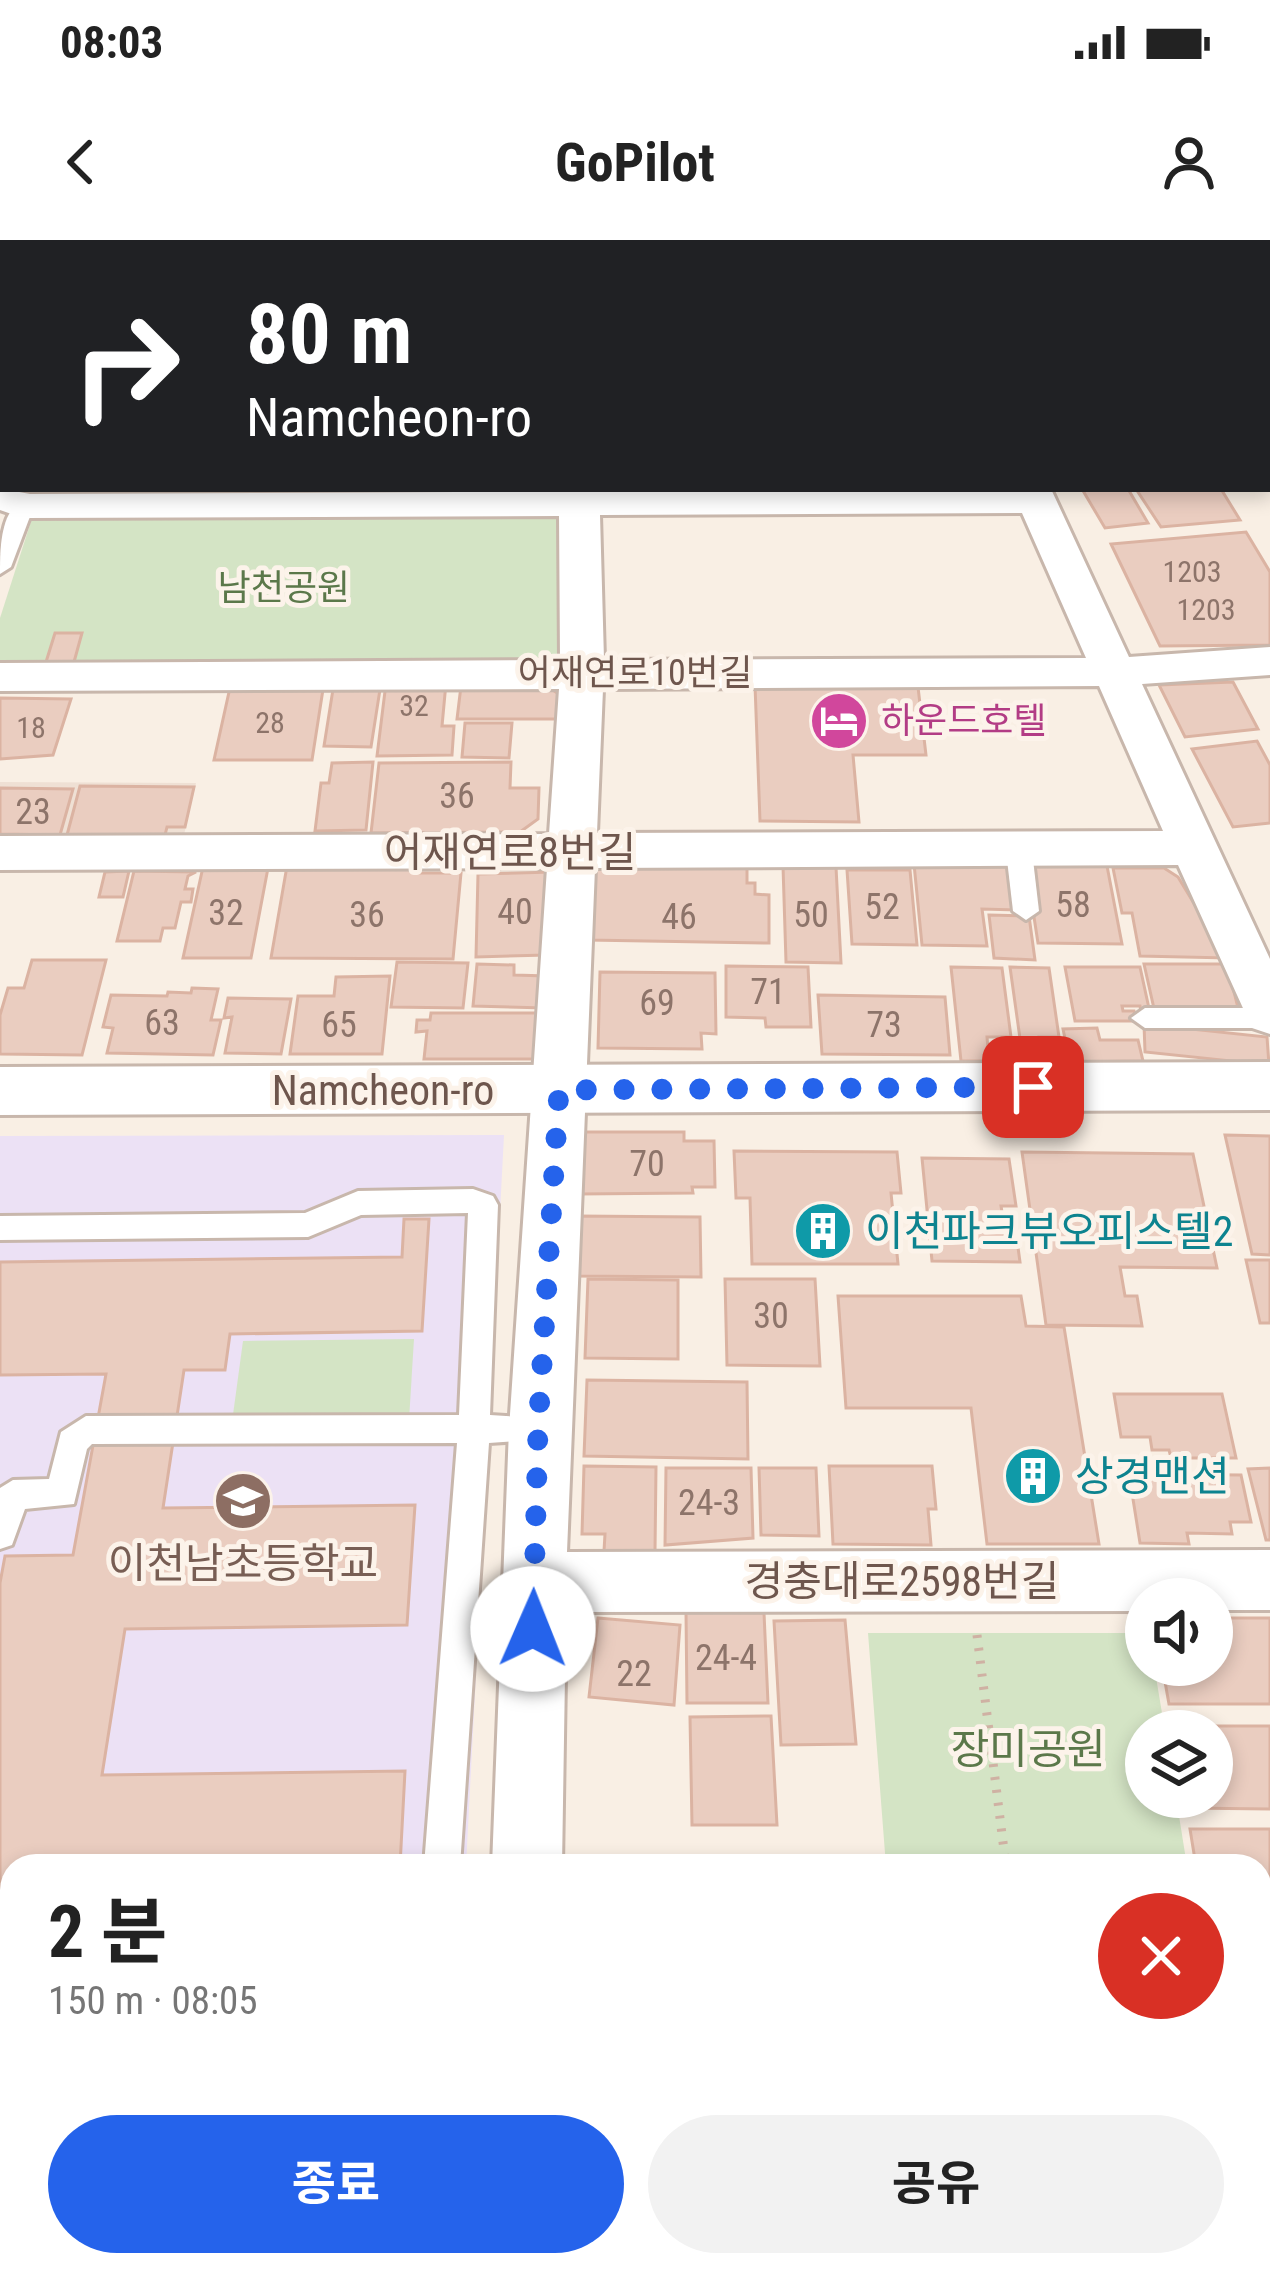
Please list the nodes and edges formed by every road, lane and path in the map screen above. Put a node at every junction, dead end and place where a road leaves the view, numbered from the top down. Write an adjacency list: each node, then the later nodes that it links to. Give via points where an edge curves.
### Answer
1 (1034, 495): 3 (street); 6 (street)
2 (24, 496): 3 (street); 4 (lane)
3 (579, 496): 7 (street)
4 (0, 567)
5 (1270, 661): 6 (street, 어재연로10번길)
6 (1115, 672): 7 (street, 어재연로10번길); 9 (street)
7 (581, 673): 8 (street, 어재연로10번길); 11 (street)
8 (0, 677)
9 (1195, 848): 10 (street, 어재연로8번길); 14 (street)
10 (1019, 850): 11 (street, 어재연로8번길); 13 (lane)
11 (572, 852): 12 (street, 어재연로8번길); 17 (street)
12 (0, 854)
13 (1026, 910)
14 (1270, 1016): 15 (lane)
15 (1145, 1018)
16 (1270, 1086): 17 (street, Namcheon-ro)
17 (559, 1090): 18 (street, Namcheon-ro); 21 (street)
18 (0, 1091)
19 (0, 1228): 20 (lane, via 290,1226 358,1203 479,1202 485,1214)
20 (474, 1429): 21 (lane); 22 (lane, via 86,1430 74,1437 63,1491 13,1495); 26 (lane)
21 (538, 1429): 24 (street)
22 (0, 1534)
23 (1270, 1580): 24 (street, 경충대로2598번길)
24 (534, 1582): 27 (street)
25 (977, 1633): 28 (path)
26 (443, 1854)
27 (527, 1854)
28 (1005, 1854)

